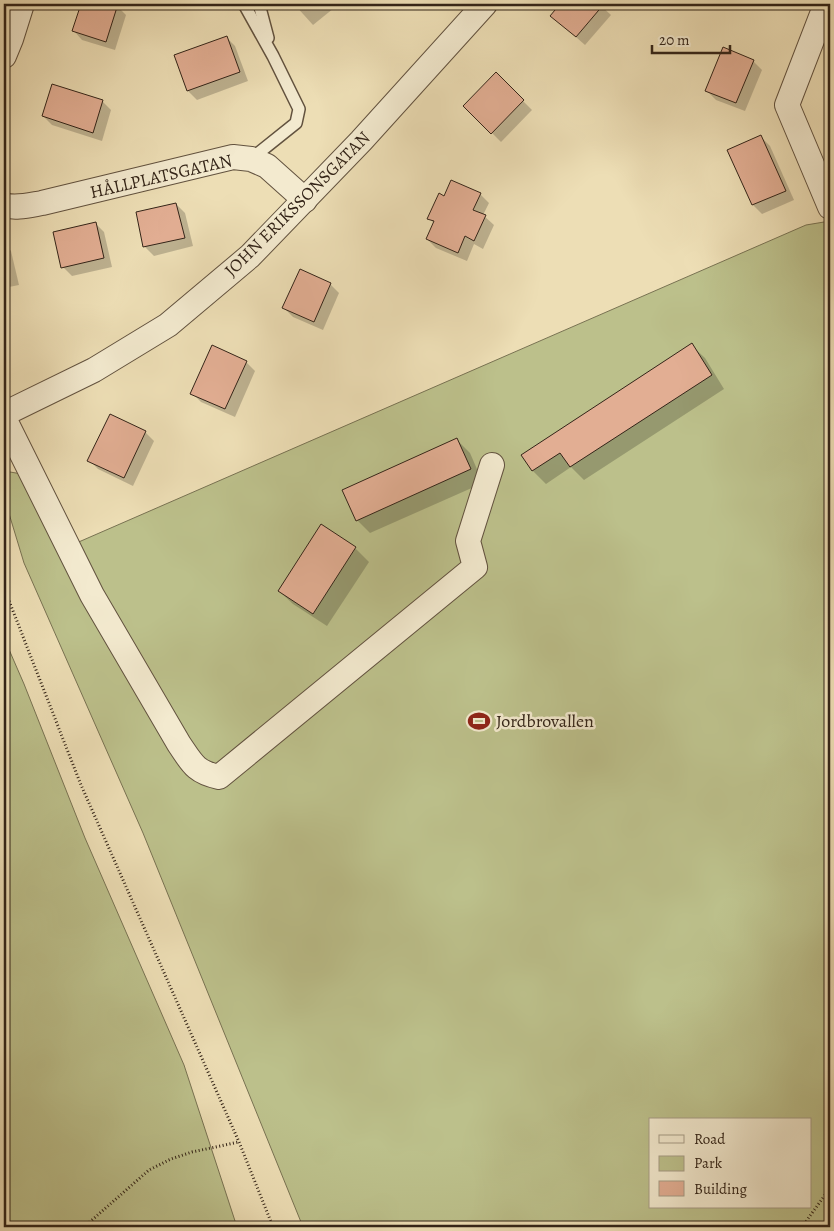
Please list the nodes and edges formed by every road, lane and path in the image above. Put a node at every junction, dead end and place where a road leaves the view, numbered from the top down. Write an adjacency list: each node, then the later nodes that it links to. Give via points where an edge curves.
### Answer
1 (22, 4): 6 (street)
2 (244, 4): 7 (lane)
3 (258, 4): 7 (lane)
4 (484, 4): 9 (street, JOHN ERIKSSONSGATAN)
5 (826, 4): 11 (street, via 787,105)
6 (4, 56)
7 (273, 56): 8 (lane, via 298,109 296,123)
8 (251, 159): 9 (street, HÅLLPLATSGATAN, via 266,166); 10 (street, HÅLLPLATSGATAN, via 233,157 42,203)
9 (305, 200): 12 (street, JOHN ERIKSSONSGATAN, via 250,256 168,325 94,370)
10 (4, 205)
11 (830, 207)
12 (4, 414)
13 (4, 418): 14 (street, via 92,594 179,744 194,766 219,777 475,567 468,541)
14 (492, 465)
15 (4, 588): 16 (path, via 81,785)
16 (239, 1142): 18 (path, via 185,1154 149,1170); 19 (path)
17 (830, 1188): 20 (path)
18 (84, 1227)
19 (273, 1227)
20 (802, 1227)

